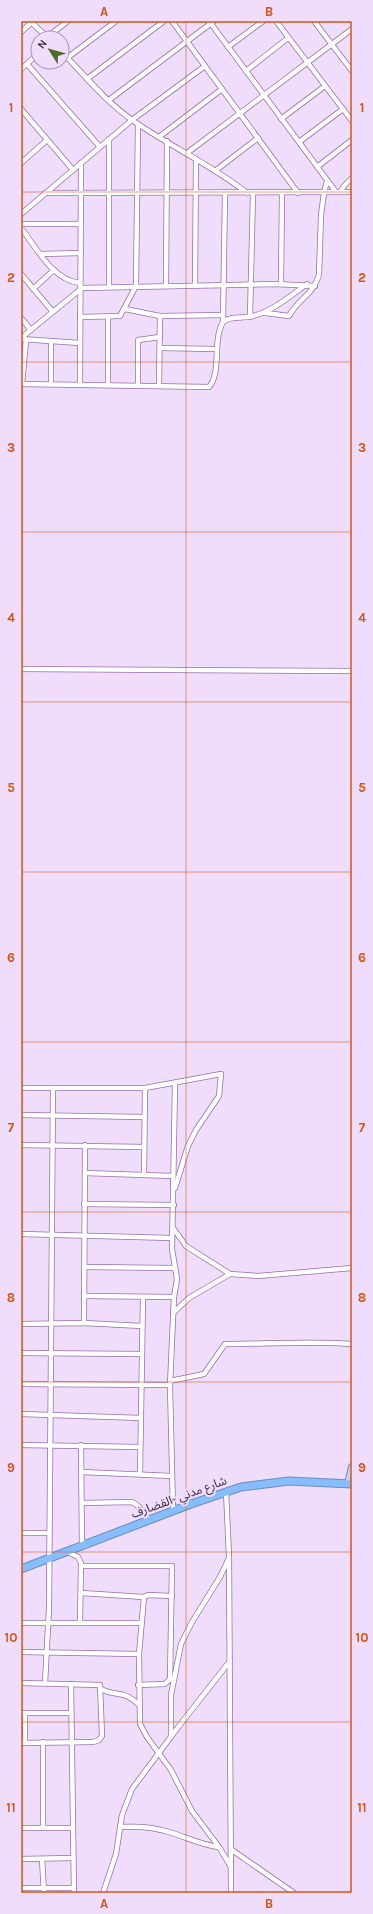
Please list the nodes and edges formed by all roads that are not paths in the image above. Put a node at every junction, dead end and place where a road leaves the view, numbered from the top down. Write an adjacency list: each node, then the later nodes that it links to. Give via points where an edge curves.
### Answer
1 (68, 21): 12 (street)
2 (116, 21): 18 (street)
3 (164, 21): 27 (street)
4 (172, 21): 15 (street)
5 (263, 21): 17 (street)
6 (276, 21): 14 (street)
7 (314, 21): 16 (street)
8 (31, 22): 11 (street); 13 (street)
9 (211, 22): 15 (street); 17 (street)
10 (352, 29): 16 (street)
11 (40, 30)
12 (57, 30)
13 (21, 32)
14 (288, 38): 21 (street); 26 (street)
15 (187, 42): 23 (street); 31 (street)
16 (332, 44): 21 (street); 24 (street)
17 (228, 47): 26 (street)
18 (70, 56)
19 (30, 61): 22 (street)
20 (70, 61): 27 (street)
21 (307, 63): 28 (street); 30 (street)
22 (27, 64): 25 (street); 48 (street)
23 (205, 66): 29 (street); 38 (street)
24 (351, 68)
25 (21, 69)
26 (246, 71): 30 (street)
27 (87, 79): 31 (street)
28 (325, 86): 33 (street); 37 (street)
29 (222, 89): 34 (street); 41 (street)
30 (264, 96): 34 (street); 37 (street)
31 (109, 100): 38 (street)
32 (21, 109): 35 (street)
33 (343, 109): 39 (street); 47 (street)
34 (240, 113): 42 (street); 49 (street)
35 (25, 114): 36 (street); 44 (street)
36 (21, 118)
37 (281, 119): 47 (street)
38 (132, 120): 40 (street); 43 (street)
39 (352, 121)
40 (138, 124): 41 (street); 64 (street)
41 (159, 137): 46 (street)
42 (258, 138): 55 (street); 58 (street)
43 (109, 139): 48 (street); 63 (street)
44 (47, 140): 51 (street); 54 (street)
45 (352, 140): 53 (street)
46 (167, 141): 49 (street); 65 (street)
47 (298, 142): 53 (street)
48 (100, 147): 52 (street)
49 (187, 153): 50 (street)
50 (196, 159): 55 (street); 66 (street)
51 (21, 162)
52 (81, 163): 54 (street); 62 (street)
53 (317, 167): 57 (street)
54 (73, 170): 61 (street)
55 (215, 170): 68 (street)
56 (352, 178): 59 (street)
57 (328, 181): 59 (street); 71 (street)
58 (298, 192): 70 (street); 71 (street)
59 (338, 192): 60 (street); 71 (street)
60 (352, 192)
61 (45, 193): 62 (street); 72 (street)
62 (80, 193): 63 (street); 74 (street)
63 (109, 193): 64 (street); 87 (street)
64 (137, 193): 65 (street); 88 (street)
65 (166, 193): 66 (street); 84 (street)
66 (195, 193): 67 (street); 85 (street)
67 (225, 193): 68 (street); 86 (street)
68 (247, 193): 69 (street)
69 (253, 193): 70 (street); 81 (street)
70 (282, 193): 82 (street)
71 (324, 193): 89 (street, via 319,275)
72 (21, 214)
73 (21, 224): 74 (street)
74 (80, 224): 76 (street)
75 (21, 228): 77 (street)
76 (81, 253): 77 (street); 80 (street)
77 (41, 254): 78 (street)
78 (54, 270): 80 (street, via 69,280); 91 (street)
79 (21, 274): 91 (street)
80 (80, 283): 90 (street)
81 (252, 284): 82 (street); 86 (street); 99 (street)
82 (281, 284): 83 (street)
83 (307, 284): 89 (street); 94 (street)
84 (166, 285): 85 (street); 88 (street)
85 (195, 285): 86 (street)
86 (223, 285): 95 (street)
87 (109, 286): 88 (street); 90 (street)
88 (136, 286): 92 (street)
89 (315, 286): 94 (street, via 289,316)
90 (80, 288): 93 (street); 97 (street)
91 (33, 289): 93 (street)
92 (125, 309): 96 (street); 98 (street, via 120,316)
93 (53, 312): 102 (street)
94 (266, 313): 99 (street)
95 (223, 315): 96 (street); 101 (street)
96 (160, 316): 103 (street)
97 (80, 317): 98 (street); 106 (street)
98 (108, 317): 112 (street)
99 (250, 317): 101 (street, via 230,318)
100 (21, 318): 102 (street)
101 (223, 322): 108 (street)
102 (31, 330): 104 (street)
103 (160, 337): 107 (street); 113 (street, via 138,340)
104 (23, 339): 105 (street); 109 (street)
105 (51, 342): 106 (street); 110 (street)
106 (80, 343): 111 (street)
107 (160, 348): 108 (street); 114 (street)
108 (216, 349): 114 (street, via 214,377 209,387)
109 (22, 384): 110 (street)
110 (51, 384): 111 (street)
111 (80, 385): 112 (street)
112 (108, 385): 113 (street)
113 (138, 386): 114 (street)
114 (159, 386)
115 (21, 670): 116 (street)
116 (352, 670)
117 (175, 1084): 120 (street); 130 (street); 131 (street, via 221,1074 219,1096 188,1146)
118 (21, 1088): 119 (street)
119 (53, 1088): 120 (street); 122 (street)
120 (145, 1088): 123 (street)
121 (21, 1115): 122 (street)
122 (53, 1116): 123 (street); 125 (street)
123 (144, 1117): 127 (street)
124 (21, 1145): 125 (street)
125 (53, 1145): 126 (street); 136 (street)
126 (85, 1145): 127 (street); 128 (street)
127 (144, 1147): 129 (street)
128 (85, 1173): 129 (street); 132 (street)
129 (144, 1175): 130 (street)
130 (172, 1176): 131 (street)
131 (173, 1193): 133 (street)
132 (84, 1204): 133 (street); 137 (street)
133 (174, 1205): 134 (street)
134 (173, 1226): 138 (street); 142 (street, via 186,1246)
135 (21, 1234): 136 (street)
136 (52, 1234): 137 (street); 149 (street)
137 (85, 1235): 138 (street); 139 (street)
138 (172, 1238): 140 (street)
139 (85, 1266): 140 (street); 143 (street)
140 (175, 1268): 145 (street, via 177,1284)
141 (352, 1268): 142 (street, via 258,1276)
142 (230, 1274): 146 (street, via 189,1298)
143 (85, 1296): 144 (street); 147 (street)
144 (143, 1297): 145 (street); 150 (street)
145 (174, 1297): 146 (street)
146 (173, 1313): 155 (street)
147 (84, 1323): 149 (street); 150 (street)
148 (21, 1324): 149 (street)
149 (51, 1324): 152 (street)
150 (142, 1326): 154 (street)
151 (352, 1344): 155 (street, via 225,1344 204,1374)
152 (51, 1352): 153 (street); 154 (street); 157 (street)
153 (21, 1353)
154 (141, 1354): 158 (street)
155 (170, 1383): 158 (street); 169 (street)
156 (21, 1384): 157 (street)
157 (51, 1384): 158 (street); 160 (street)
158 (141, 1384): 161 (street)
159 (21, 1414): 160 (street)
160 (49, 1415): 161 (street); 162 (street)
161 (141, 1418): 165 (street)
162 (50, 1444): 163 (street); 164 (street); 176 (street)
163 (21, 1445)
164 (81, 1445): 165 (street); 167 (street)
165 (140, 1447): 168 (street)
166 (352, 1467): 170 (main road)
167 (82, 1472): 168 (street); 172 (street)
168 (140, 1474): 169 (street)
169 (172, 1476): 173 (street)
170 (350, 1484): 171 (highway, شارع مدني -القضارف, via 275,1482)
171 (226, 1491): 173 (highway, شارع مدني -القضارف); 179 (street)
172 (82, 1503): 174 (street, via 132,1502); 177 (street)
173 (173, 1510): 174 (highway, شارع مدني -القضارف)
174 (150, 1520): 177 (highway, شارع مدني -القضارف)
175 (21, 1533): 176 (street)
176 (48, 1533): 180 (street)
177 (82, 1546): 178 (highway, شارع مدني -القضارف)
178 (68, 1552): 180 (highway, شارع مدني -القضارف); 181 (street, via 79,1558)
179 (230, 1556): 193 (street); 194 (street, via 186,1634)
180 (48, 1560): 182 (highway, شارع مدني -القضارف); 187 (street)
181 (81, 1566): 183 (street); 184 (street, via 172,1566)
182 (21, 1569)
183 (81, 1593): 185 (street); 188 (street)
184 (172, 1596): 185 (street); 195 (street)
185 (144, 1597): 189 (street)
186 (21, 1623): 187 (street)
187 (48, 1623): 188 (street); 191 (street)
188 (80, 1623): 189 (street)
189 (141, 1623): 192 (street)
190 (21, 1652): 191 (street)
191 (47, 1652): 192 (street); 197 (street)
192 (139, 1654): 199 (street)
193 (230, 1661): 204 (street); 214 (street)
194 (177, 1664): 195 (street); 204 (street, via 171,1695)
195 (170, 1680): 199 (street, via 165,1684)
196 (21, 1683): 197 (street)
197 (45, 1683): 198 (street)
198 (71, 1684): 200 (street, via 97,1684); 203 (street)
199 (138, 1685): 201 (street)
200 (101, 1689): 201 (street, via 127,1695); 205 (street, via 101,1738 93,1742)
201 (138, 1704): 208 (street, via 141,1728)
202 (23, 1713): 203 (street); 207 (street)
203 (71, 1713): 205 (street)
204 (171, 1736): 208 (street)
205 (71, 1741): 206 (street); 212 (street)
206 (43, 1742): 207 (street); 211 (street)
207 (23, 1743)
208 (159, 1754): 209 (street, via 132,1789); 213 (street, via 171,1770 192,1811)
209 (120, 1827): 213 (street, via 167,1831 202,1844); 223 (street, via 116,1854)
210 (21, 1828): 211 (street)
211 (43, 1828): 212 (street)
212 (72, 1828): 215 (street)
213 (219, 1847): 218 (street)
214 (232, 1850): 218 (street); 225 (street)
215 (73, 1858): 217 (street); 221 (street)
216 (21, 1859): 217 (street)
217 (42, 1859): 219 (street)
218 (232, 1869): 224 (street)
219 (44, 1887): 220 (street); 221 (street); 222 (street)
220 (21, 1888)
221 (74, 1890)
222 (44, 1893)
223 (103, 1893)
224 (231, 1893)
225 (294, 1893)

